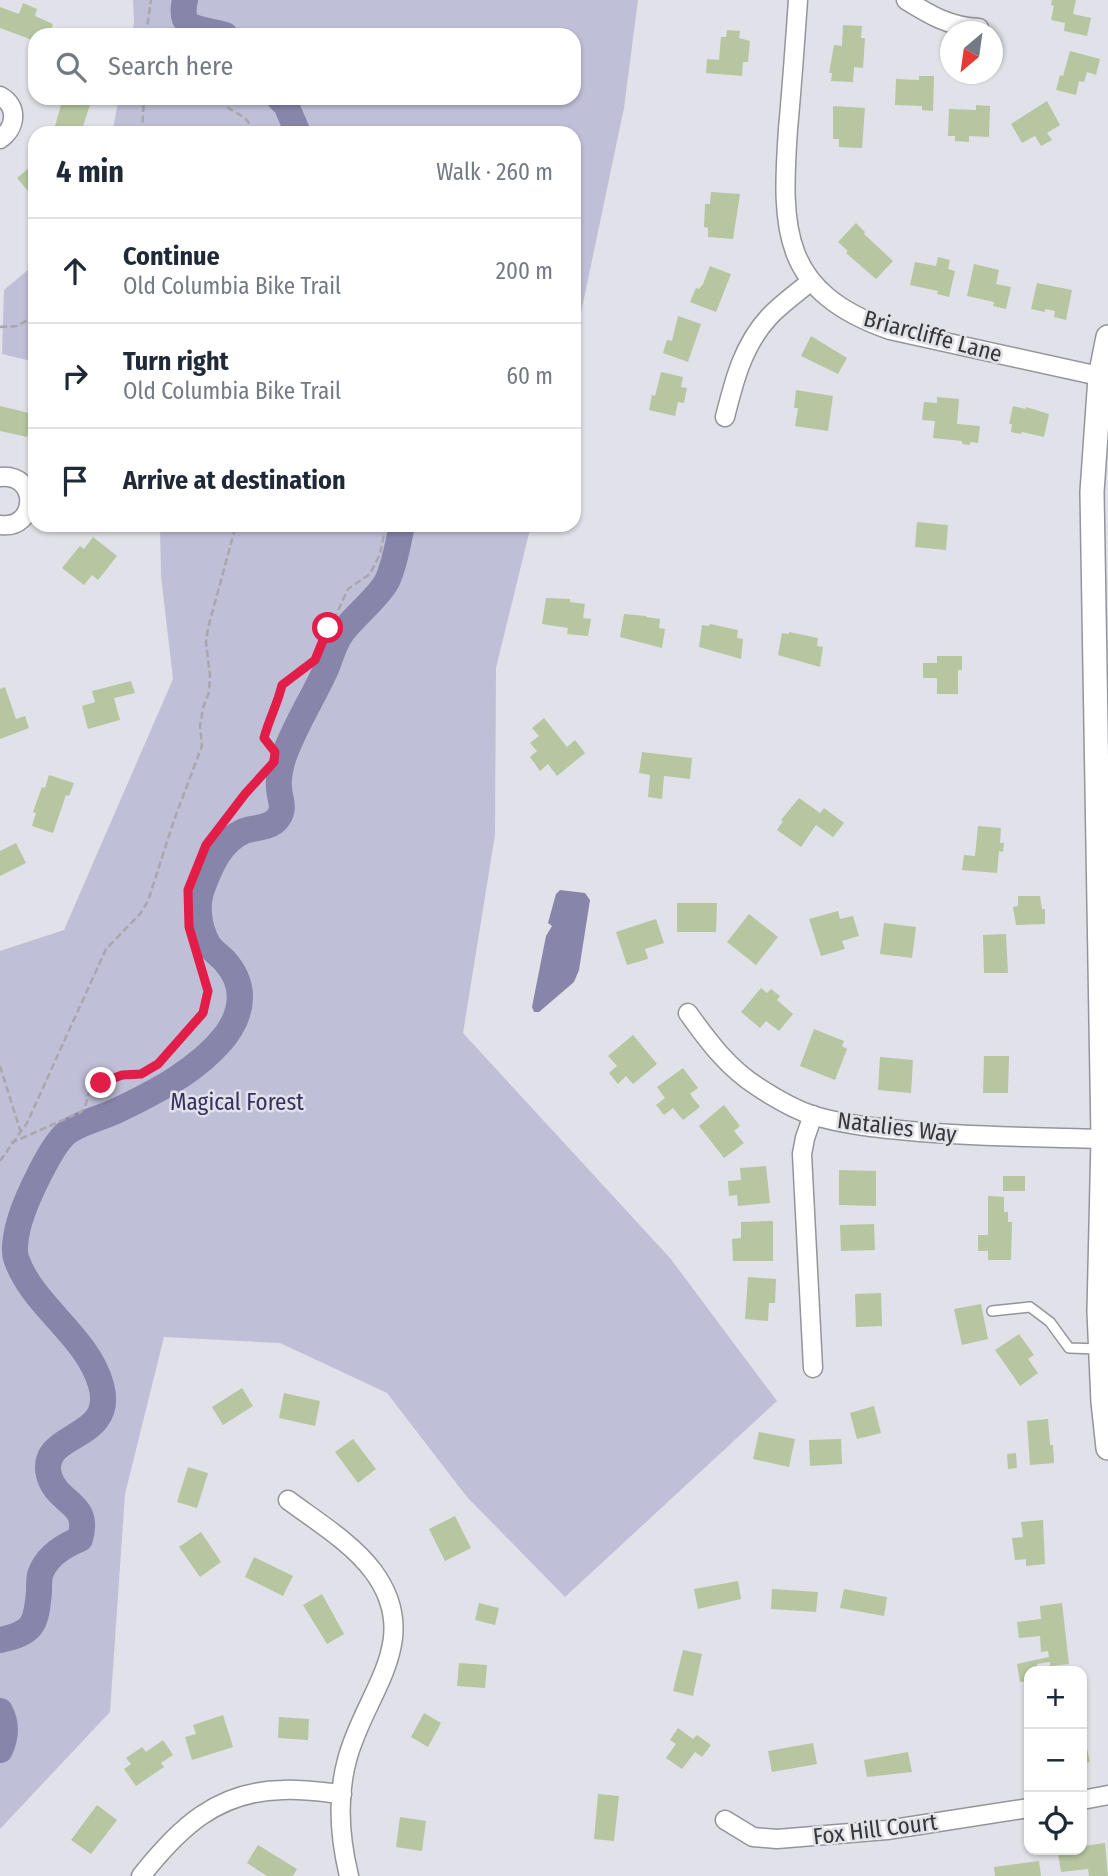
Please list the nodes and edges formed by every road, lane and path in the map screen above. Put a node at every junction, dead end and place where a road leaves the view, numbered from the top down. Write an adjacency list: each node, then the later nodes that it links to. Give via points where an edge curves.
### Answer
1 (151, 0): 5 (path)
2 (798, 0): 12 (street, Briarcliffe Lane, via 784,190 790,240)
3 (906, 0): 4 (street)
4 (944, 21)
5 (147, 28)
6 (0, 96): 11 (street, via 13,110 14,120)
7 (144, 105): 9 (path)
8 (225, 105): 10 (path)
9 (142, 126)
10 (251, 126)
11 (0, 139)
12 (811, 281): 16 (street, Briarcliffe Lane, via 832,303 890,330); 17 (street, via 755,334 735,376)
13 (28, 320): 14 (path)
14 (0, 327)
15 (1108, 337): 16 (street)
16 (1104, 378): 28 (street, via 1092,492)
17 (725, 417)
18 (0, 477): 19 (street, via 19,481)
19 (28, 495)
20 (28, 507): 21 (street, via 20,521)
21 (0, 525)
22 (234, 532): 27 (path, via 207,635 209,692 200,726 202,747 148,901 106,949)
23 (385, 532): 29 (path, via 370,575 348,589 315,660 282,685 264,738 275,752 274,762 206,845 197,866 188,890 189,927 208,991 203,1013 158,1064 141,1074 101,1083 89,1091 81,1112)
24 (688, 1013): 26 (street, Natalies Way, via 734,1069 756,1086)
25 (0, 1066): 27 (path)
26 (813, 1115): 28 (street, Natalies Way, via 859,1126 948,1135); 33 (street, via 802,1154)
27 (21, 1133): 29 (path)
28 (1103, 1139): 32 (street)
29 (11, 1143): 30 (path)
30 (0, 1161)
31 (992, 1311): 32 (lane, via 1030,1307 1050,1322 1069,1348)
32 (1100, 1349): 34 (street)
33 (813, 1368)
34 (1108, 1448)
35 (288, 1500): 36 (street, via 366,1563 392,1609 395,1632 391,1653 346,1760)
36 (342, 1794): 41 (street, via 282,1790 228,1799 183,1829); 42 (street, via 341,1832)
37 (1108, 1796): 38 (street)
38 (1087, 1799)
39 (1024, 1809): 40 (street, Fox Hill Court, via 887,1830 777,1839 754,1837)
40 (725, 1820)
41 (141, 1876)
42 (349, 1876)

